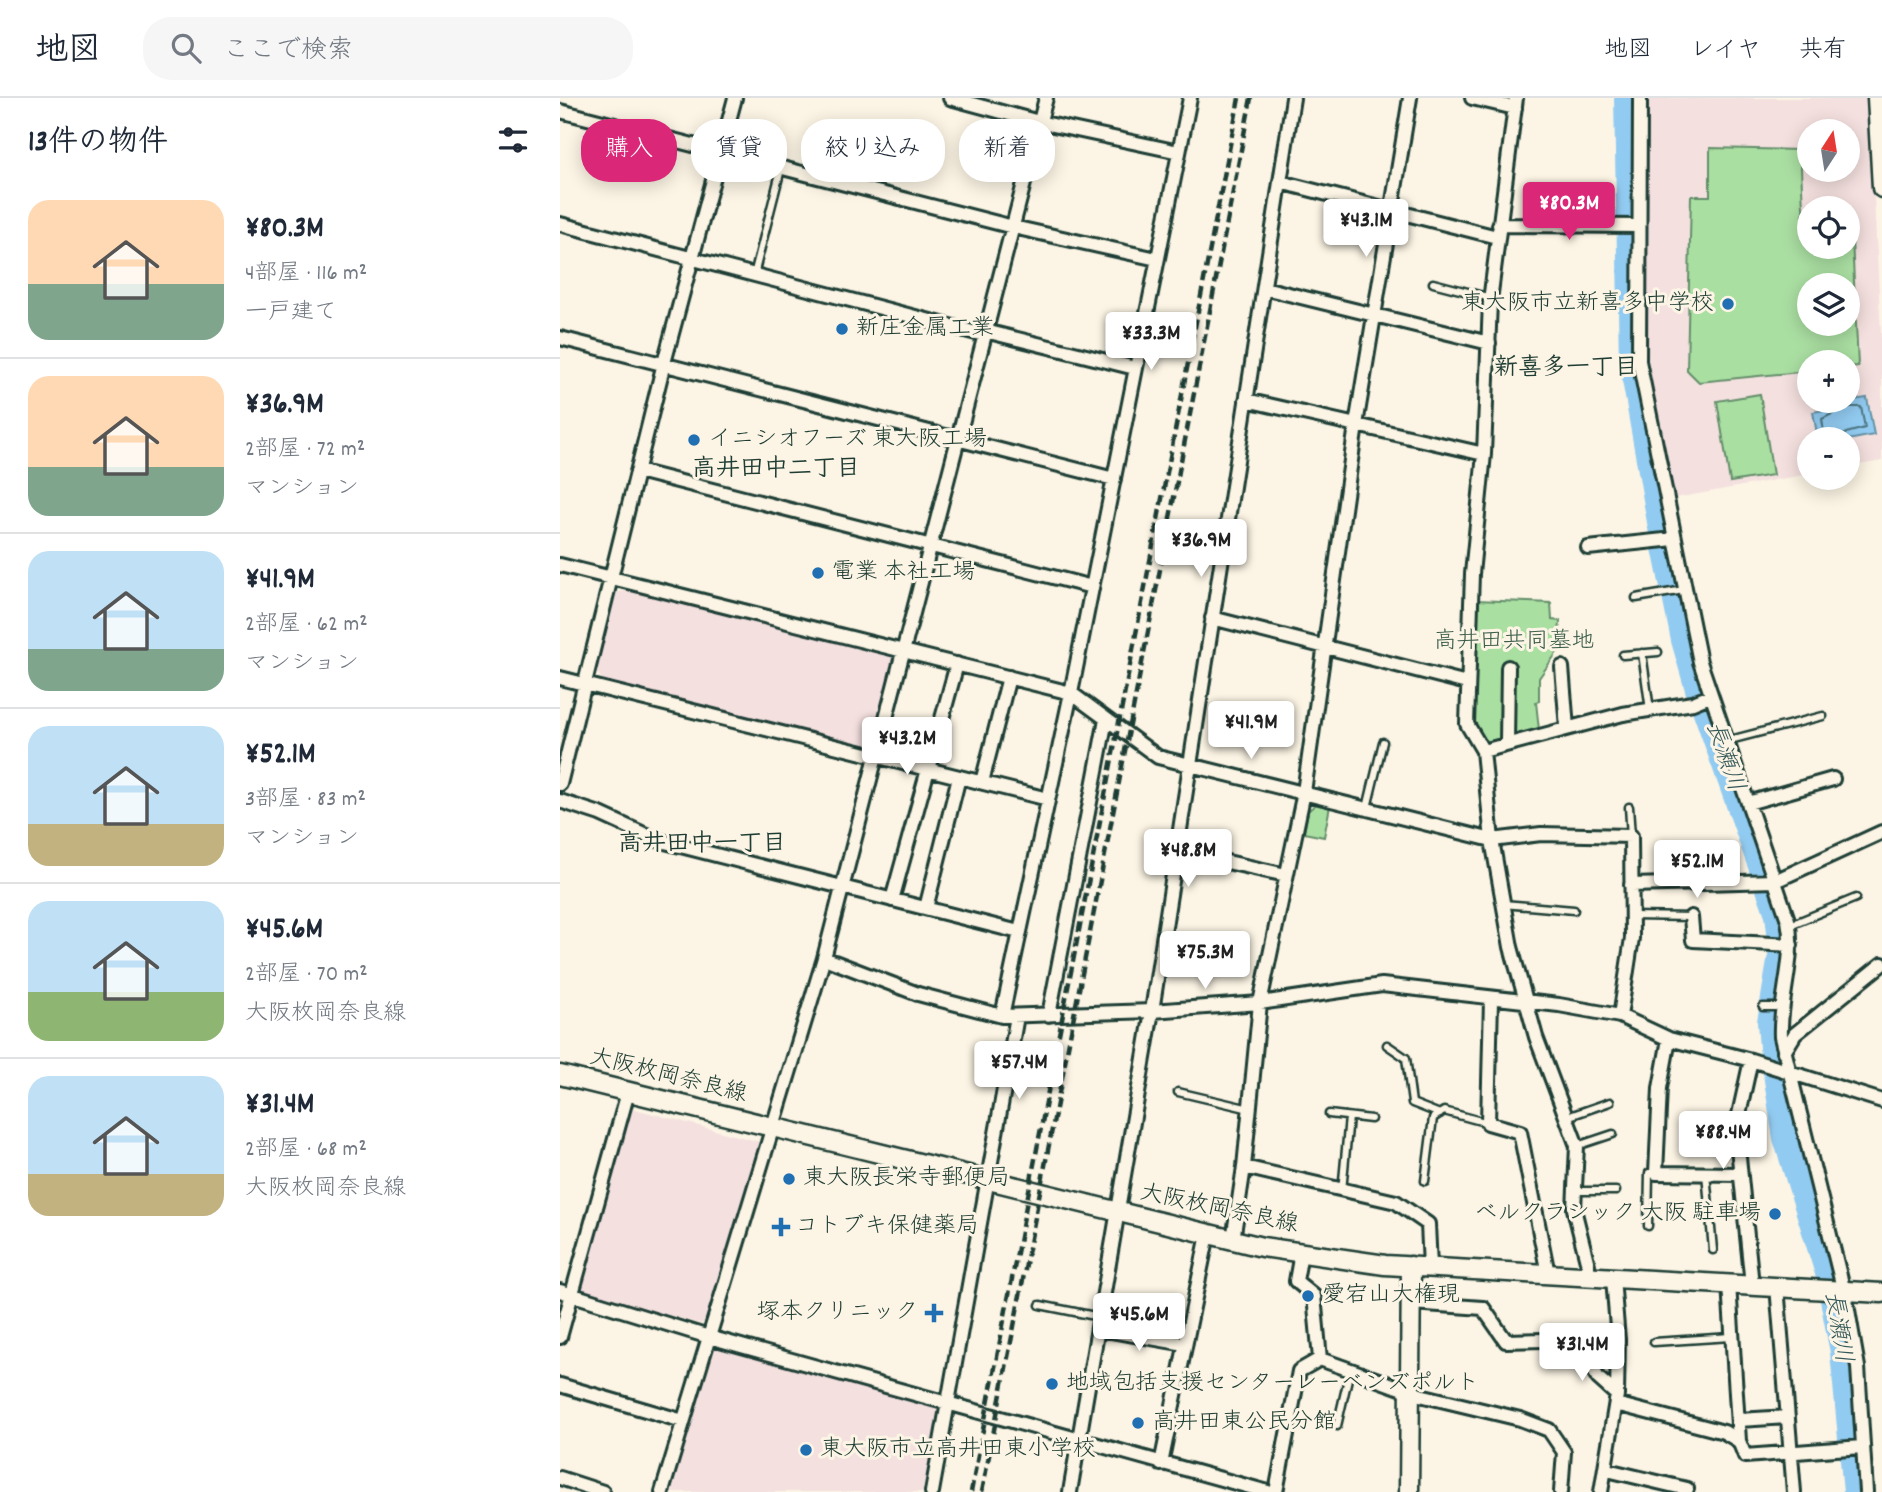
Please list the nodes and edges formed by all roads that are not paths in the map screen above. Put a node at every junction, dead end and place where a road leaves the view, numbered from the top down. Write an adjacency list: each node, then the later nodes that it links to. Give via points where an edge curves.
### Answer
1 (734, 98): 12 (street)
2 (952, 98): 13 (street)
3 (1045, 98): 14 (street)
4 (1189, 98): 17 (street)
5 (1293, 98): 22 (street)
6 (1410, 98): 24 (street)
7 (1472, 98): 10 (street)
8 (1640, 98): 26 (street)
9 (1877, 98): 23 (main road)
10 (1515, 103): 28 (street)
11 (560, 111): 16 (street)
12 (729, 119)
13 (1028, 119)
14 (1040, 119)
15 (1055, 125): 17 (street)
16 (691, 143)
17 (1179, 152): 30 (street)
18 (787, 168): 27 (street)
19 (713, 182): 29 (street)
20 (778, 182): 31 (lane)
21 (1024, 182): 27 (street)
22 (1280, 182): 24 (street); 33 (street)
23 (1882, 188)
24 (1390, 209): 28 (street); 35 (street)
25 (560, 224): 29 (street)
26 (1639, 226): 28 (street); 47 (street, via 1639,361)
27 (1013, 227): 30 (street); 36 (street)
28 (1498, 231): 34 (street)
29 (691, 259): 31 (street); 39 (street)
30 (1157, 259): 40 (street)
31 (754, 275): 36 (street)
32 (1433, 283): 34 (lane)
33 (1264, 288): 35 (street); 41 (street)
34 (1491, 298): 38 (street)
35 (1374, 316): 38 (street); 42 (street)
36 (984, 333): 40 (street); 43 (street)
37 (560, 338): 39 (street)
38 (1489, 343): 44 (street)
39 (664, 363): 43 (street); 45 (street)
40 (1135, 368): 46 (street)
41 (1246, 400): 42 (street); 55 (street)
42 (1356, 425): 44 (street); 56 (street)
43 (956, 438): 46 (street); 48 (street)
44 (1484, 454): 66 (street)
45 (638, 471): 48 (street); 51 (street)
46 (1114, 479): 52 (street)
47 (1665, 540): 49 (street); 53 (street)
48 (929, 544): 52 (street); 57 (street)
49 (1588, 548)
50 (560, 565): 51 (street)
51 (611, 578): 57 (street); 67 (street)
52 (1092, 587): 68 (street)
53 (1680, 591): 54 (lane); 69 (street)
54 (1636, 598)
55 (1212, 618): 56 (street); 79 (street)
56 (1322, 646): 66 (street); 85 (street)
57 (902, 651): 61 (street); 78 (street)
58 (1658, 652): 59 (lane)
59 (1642, 653): 60 (lane); 70 (lane)
60 (1623, 654)
61 (957, 664): 64 (street); 80 (street)
62 (1508, 667): 76 (street)
63 (1562, 667): 73 (street)
64 (1009, 677): 68 (street); 83 (street)
65 (560, 678): 67 (street)
66 (1466, 683): 77 (street, via 1467,724)
67 (585, 684): 78 (street); 84 (street)
68 (1070, 692): 72 (street); 86 (street)
69 (1703, 699): 70 (street); 74 (street)
70 (1650, 710): 73 (street)
71 (1823, 716): 74 (lane)
72 (1106, 719): 79 (street, via 1157,757); 119 (street)
73 (1567, 728): 76 (street)
74 (1726, 741): 88 (street)
75 (1383, 742): 90 (lane)
76 (1507, 743): 77 (street)
77 (1483, 751): 93 (street)
78 (875, 756): 80 (street); 100 (street)
79 (1190, 763): 85 (street); 95 (street)
80 (927, 769): 81 (street); 102 (street)
81 (959, 777): 83 (street); 104 (street)
82 (1833, 779): 88 (street)
83 (982, 782): 86 (street)
84 (560, 784)
85 (1304, 792): 90 (street); 96 (street)
86 (1048, 799): 109 (street)
87 (560, 801): 100 (street, via 657,840)
88 (1748, 803): 97 (street)
89 (1629, 807): 92 (lane)
90 (1367, 808): 93 (street)
91 (1882, 832): 97 (street)
92 (1631, 836): 93 (street, via 1541,834); 99 (street)
93 (1492, 840): 103 (street)
94 (1708, 850): 98 (lane)
95 (1177, 851): 96 (street); 118 (street)
96 (1286, 875): 114 (street)
97 (1768, 880): 98 (street); 108 (street)
98 (1708, 883): 99 (street)
99 (1631, 885): 106 (street)
100 (843, 886): 102 (street); 111 (street)
101 (1856, 898): 108 (lane)
102 (892, 900): 104 (street)
103 (1503, 904): 105 (lane); 115 (street)
104 (926, 908): 109 (street)
105 (1574, 910)
106 (1632, 916): 107 (lane); 122 (street)
107 (1690, 917): 110 (street, via 1693,940)
108 (1789, 925): 110 (street)
109 (1019, 932): 120 (street)
110 (1784, 945): 117 (street)
111 (824, 958): 120 (street, via 918,994); 140 (street)
112 (1882, 964): 125 (street, via 1795,1034)
113 (1491, 1000): 114 (street, via 1382,985); 115 (street); 139 (street)
114 (1260, 1003): 118 (street); 133 (street)
115 (1527, 1003): 122 (street); 137 (street)
116 (1763, 1007): 117 (lane)
117 (1779, 1007): 125 (street)
118 (1153, 1011): 119 (street); 152 (street)
119 (1049, 1015): 121 (street)
120 (1002, 1016): 121 (street)
121 (1017, 1016): 147 (street)
122 (1620, 1016): 123 (street)
123 (1669, 1039): 126 (street); 144 (street, via 1660,1088)
124 (1387, 1045): 135 (lane, via 1406,1058 1412,1104)
125 (1784, 1052): 127 (street)
126 (1751, 1060): 127 (street); 146 (street, via 1736,1128)
127 (1779, 1069): 131 (street); 166 (street)
128 (560, 1075): 129 (main road, 大阪枚岡奈良線)
129 (628, 1092): 140 (main road, 大阪枚岡奈良線); 167 (street)
130 (1178, 1092): 133 (lane)
131 (1882, 1101)
132 (1610, 1102): 137 (lane)
133 (1250, 1109): 143 (street)
134 (1329, 1114): 136 (lane)
135 (1440, 1114): 139 (lane, via 1444,1111); 148 (lane, via 1433,1118)
136 (1349, 1116): 138 (lane); 151 (lane)
137 (1567, 1117): 142 (street)
138 (1371, 1119)
139 (1488, 1123): 160 (street, via 1520,1132)
140 (774, 1129): 147 (main road, 大阪枚岡奈良線); 173 (street)
141 (1613, 1134): 142 (lane)
142 (1577, 1146): 149 (street)
143 (1244, 1167): 151 (street); 155 (street)
144 (1656, 1173): 145 (street); 153 (lane, via 1649,1172)
145 (1706, 1173): 146 (street); 156 (lane)
146 (1740, 1174): 164 (street)
147 (988, 1180): 152 (main road, 大阪枚岡奈良線); 184 (street)
148 (1426, 1181)
149 (1575, 1191): 150 (lane); 161 (street, via 1574,1209)
150 (1616, 1191)
151 (1342, 1192): 159 (street, via 1395,1202 1428,1224)
152 (1119, 1213): 154 (main road, 大阪枚岡奈良線); 171 (street)
153 (1648, 1226)
154 (1208, 1234): 155 (main road, 大阪枚岡奈良線); 178 (street)
155 (1233, 1240): 157 (main road, 大阪枚岡奈良線)
156 (1713, 1250)
157 (1301, 1253): 158 (main road, 大阪枚岡奈良線); 179 (street, via 1296,1281 1314,1296)
158 (1411, 1266): 159 (main road, 大阪枚岡奈良線); 169 (main road)
159 (1430, 1267): 160 (main road, 大阪枚岡奈良線)
160 (1548, 1274): 161 (main road, 大阪枚岡奈良線)
161 (1588, 1277): 162 (main road, 大阪枚岡奈良線)
162 (1613, 1278): 163 (main road, 大阪枚岡奈良線); 175 (street)
163 (1729, 1284): 164 (main road, 大阪枚岡奈良線); 174 (street)
164 (1752, 1284): 165 (main road, 大阪枚岡奈良線)
165 (1777, 1286): 166 (main road, 大阪枚岡奈良線); 185 (street)
166 (1843, 1290): 168 (main road, 大阪枚岡奈良線); 191 (street, via 1858,1367)
167 (566, 1293): 172 (street); 173 (street)
168 (1882, 1293)
169 (1411, 1303): 176 (street, via 1483,1308 1506,1341); 182 (main road)
170 (1040, 1306): 171 (lane)
171 (1100, 1323): 178 (street); 189 (street)
172 (560, 1337)
173 (709, 1337): 184 (street); 187 (street)
174 (1731, 1337): 177 (lane); 186 (street)
175 (1618, 1338): 176 (street); 183 (street)
176 (1577, 1340): 183 (street, via 1598,1378)
177 (1654, 1342)
178 (1185, 1344): 193 (street)
179 (1320, 1359): 180 (street); 202 (street, via 1299,1371)
180 (1351, 1370): 182 (street); 188 (lane)
181 (560, 1385): 187 (street)
182 (1410, 1391): 203 (main road); 204 (street, via 1549,1430 1564,1452)
183 (1617, 1400): 190 (street, via 1718,1430); 194 (street)
184 (948, 1405): 189 (street); 199 (street)
185 (1788, 1417): 186 (street); 192 (street)
186 (1739, 1420): 190 (street)
187 (683, 1421): 198 (street)
188 (1336, 1426)
189 (1079, 1440): 193 (street); 200 (street)
190 (1739, 1441): 192 (street, via 1745,1456)
191 (1862, 1447): 192 (street); 207 (street)
192 (1791, 1453): 206 (street)
193 (1161, 1464): 201 (street)
194 (1607, 1470): 196 (street); 205 (street)
195 (560, 1478): 197 (street)
196 (1687, 1489)
197 (603, 1492)
198 (662, 1492)
199 (932, 1492)
200 (1070, 1492)
201 (1268, 1492)
202 (1276, 1492)
203 (1409, 1492)
204 (1561, 1492)
205 (1601, 1492)
206 (1794, 1492)
207 (1866, 1492)

